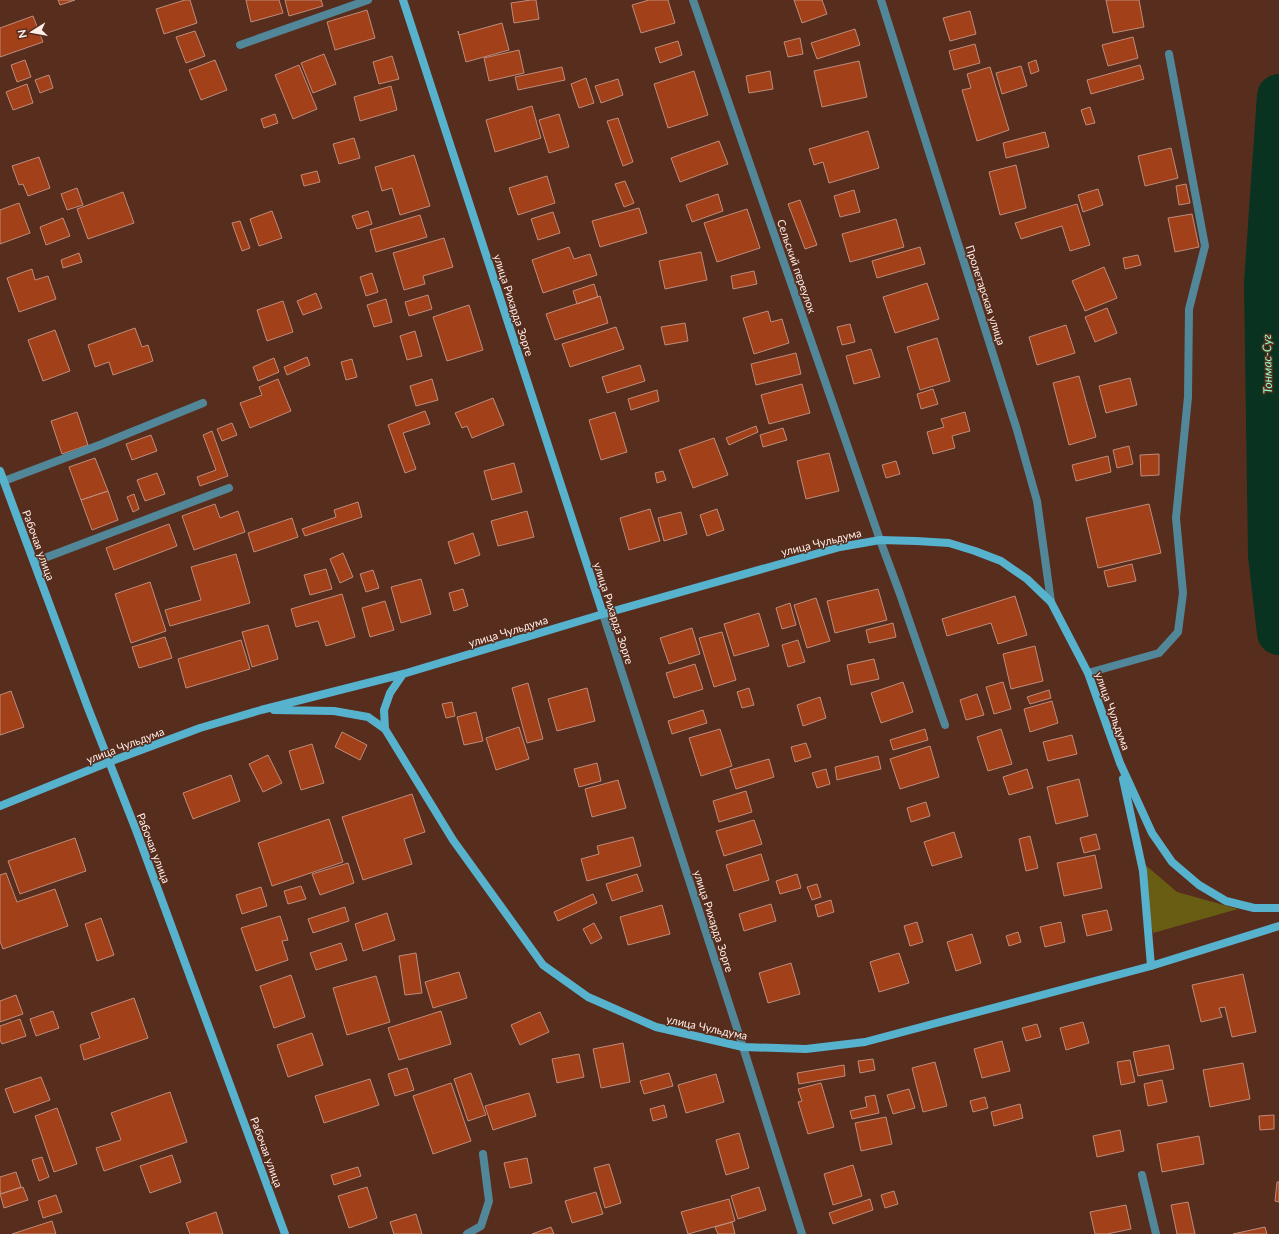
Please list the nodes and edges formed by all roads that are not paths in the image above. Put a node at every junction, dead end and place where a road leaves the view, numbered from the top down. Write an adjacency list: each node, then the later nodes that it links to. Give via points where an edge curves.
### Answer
1 (368, 0): 5 (street)
2 (403, 0): 14 (main road, улица Рихарда Зорге)
3 (693, 0): 11 (street, Сельский переулок)
4 (881, 0): 13 (street, Пролетарская улица, via 1037,500)
5 (240, 45)
6 (1169, 54): 15 (street, via 1205,246 1189,309 1188,397 1176,518 1183,593 1178,632 1159,654)
7 (203, 403): 9 (street)
8 (0, 471): 9 (main road, Рабочая улица)
9 (4, 481): 12 (main road, Рабочая улица)
10 (230, 488): 12 (street)
11 (880, 540): 13 (main road, улица Чульдума, via 949,543 975,551 1001,561 1027,579); 14 (main road, улица Чульдума, via 840,547); 18 (street, Сельский переулок)
12 (34, 562): 20 (main road, Рабочая улица)
13 (1051, 602): 15 (main road, улица Чульдума)
14 (603, 614): 16 (main road, улица Чульдума); 26 (street, улица Рихарда Зорге)
15 (1088, 673): 21 (main road, улица Чульдума)
16 (403, 674): 17 (main road, улица Чульдума); 19 (main road, via 390,693 384,710)
17 (261, 710): 19 (main road, улица Чульдума, via 334,710 368,717); 20 (main road, улица Чульдума, via 200,728)
18 (945, 726)
19 (385, 729): 26 (main road, улица Чульдума, via 453,840 543,964 588,997 656,1027)
20 (109, 762): 22 (main road, улица Чульдума); 29 (main road, Рабочая улица)
21 (1120, 763): 23 (main road, улица Чульдума, via 1152,833 1172,862 1199,885 1226,900 1254,908); 25 (main road, via 1143,871)
22 (0, 806)
23 (1279, 908)
24 (1279, 927): 25 (main road, улица Чульдума)
25 (1151, 966): 26 (main road, улица Чульдума, via 865,1042 806,1049)
26 (744, 1047): 31 (street, улица Рихарда Зорге)
27 (483, 1154): 30 (street, via 489,1201 481,1226)
28 (1142, 1175): 32 (street)
29 (285, 1234)
30 (467, 1234)
31 (802, 1234)
32 (1156, 1234)

